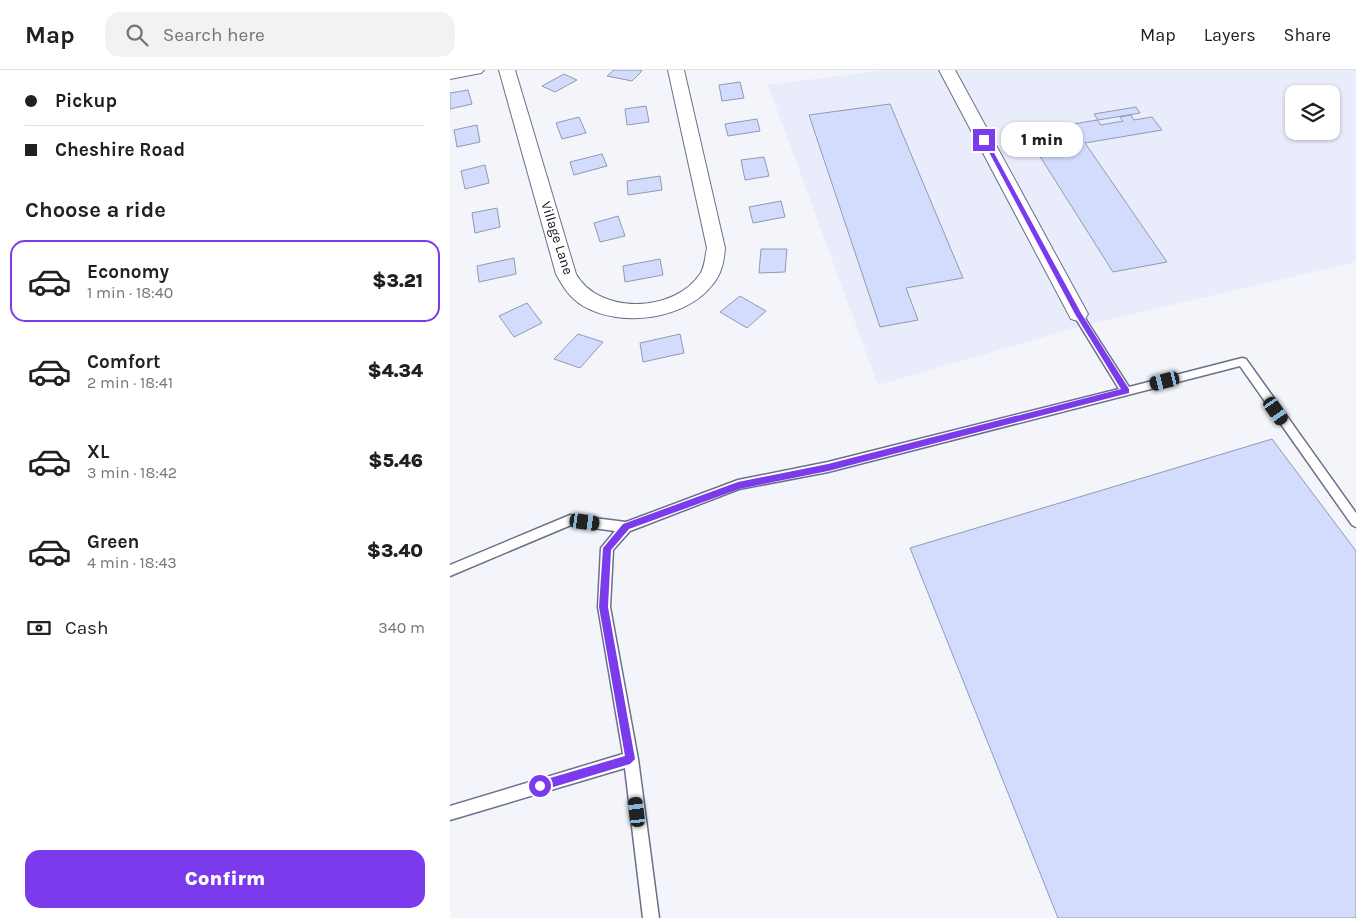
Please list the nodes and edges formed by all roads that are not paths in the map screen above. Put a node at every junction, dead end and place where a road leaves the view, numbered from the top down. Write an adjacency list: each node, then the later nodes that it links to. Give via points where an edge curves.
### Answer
1 (476, 70): 5 (street)
2 (507, 70): 3 (street, Village Lane, via 566,274 575,290 595,304 616,310 639,311 665,306 686,295 705,280 714,264 716,248)
3 (676, 70)
4 (947, 70): 6 (street)
5 (450, 74)
6 (1078, 314): 7 (lane)
7 (1126, 391): 8 (lane, via 1242,362); 9 (lane, via 828,467 738,485)
8 (1356, 522)
9 (626, 527): 10 (lane, via 570,520); 11 (lane, via 607,548 604,607)
10 (450, 571)
11 (630, 759): 12 (lane); 13 (lane)
12 (450, 813)
13 (651, 918)

